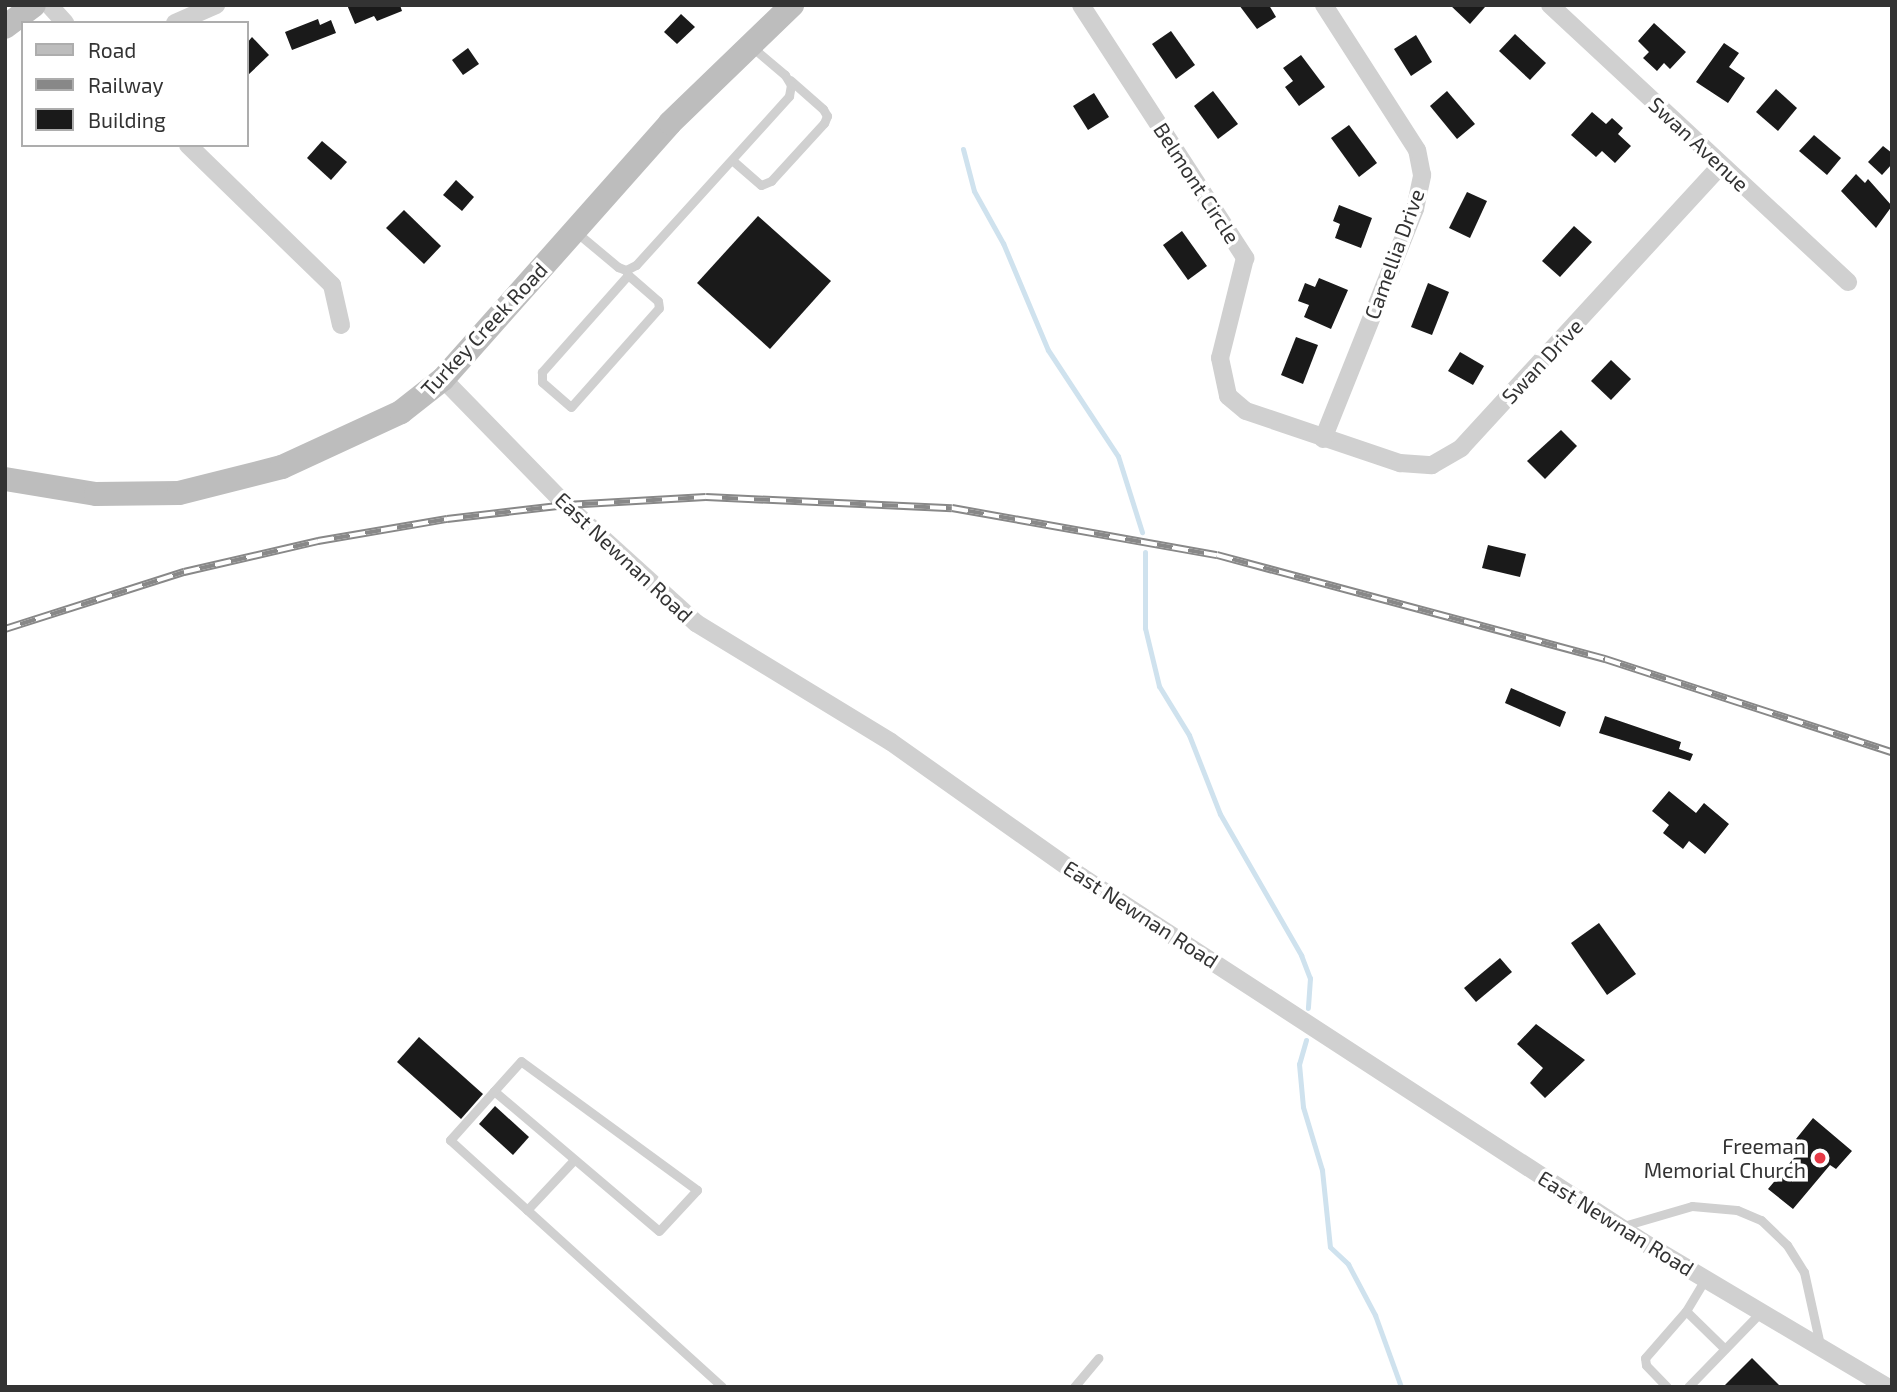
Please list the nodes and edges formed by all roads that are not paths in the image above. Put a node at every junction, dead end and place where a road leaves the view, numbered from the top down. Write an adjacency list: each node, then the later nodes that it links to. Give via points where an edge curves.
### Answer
1 (34, 5): 10 (street)
2 (49, 5): 8 (street)
3 (216, 5): 9 (street)
4 (792, 5): 11 (street, Turkey Creek Road)
5 (1081, 5): 21 (street, Belmont Circle, via 1245,258 1220,358 1223,388 1246,411)
6 (1324, 5): 21 (street, Camellia Drive, via 1417,150 1422,175 1415,209)
7 (1550, 5): 15 (street, Swan Avenue)
8 (63, 21)
9 (180, 21)
10 (5, 27)
11 (752, 47): 12 (lane); 16 (street, Turkey Creek Road, via 670,123)
12 (785, 75): 14 (lane, via 791,85 789,96); 14 (lane, via 823,108 824,123 771,181 761,185)
13 (190, 147): 19 (street, via 332,285)
14 (732, 160): 17 (lane)
15 (1721, 164): 18 (street, Swan Avenue); 21 (street, Swan Drive, via 1447,460 1408,465)
16 (575, 231): 17 (lane); 20 (street, Turkey Creek Road)
17 (627, 272): 17 (lane, via 542,372 542,382 571,407 659,308 658,301)
18 (1848, 282)
19 (341, 325)
20 (443, 379): 22 (street, Turkey Creek Road, via 401,412 347,440 228,484 179,493 96,494); 26 (street, East Newnan Road, via 566,505 696,623 891,742 1082,877)
21 (1323, 439)
22 (5, 479)
23 (494, 1091): 24 (lane); 24 (lane, via 521,1061 696,1190 659,1231); 25 (lane, via 450,1140)
24 (574, 1160): 25 (lane)
25 (527, 1210): 33 (lane)
26 (1619, 1227): 27 (street, East Newnan Road); 30 (lane, via 1692,1206 1737,1210 1761,1220 1787,1245 1804,1272)
27 (1705, 1279): 28 (lane); 29 (street, East Newnan Road)
28 (1686, 1311): 31 (lane); 35 (lane, via 1645,1358)
29 (1761, 1312): 30 (street, East Newnan Road); 31 (lane)
30 (1820, 1347): 37 (street, East Newnan Road)
31 (1725, 1349): 36 (lane)
32 (1098, 1358): 34 (lane)
33 (722, 1387)
34 (1074, 1387)
35 (1667, 1387)
36 (1688, 1387)
37 (1887, 1387)

